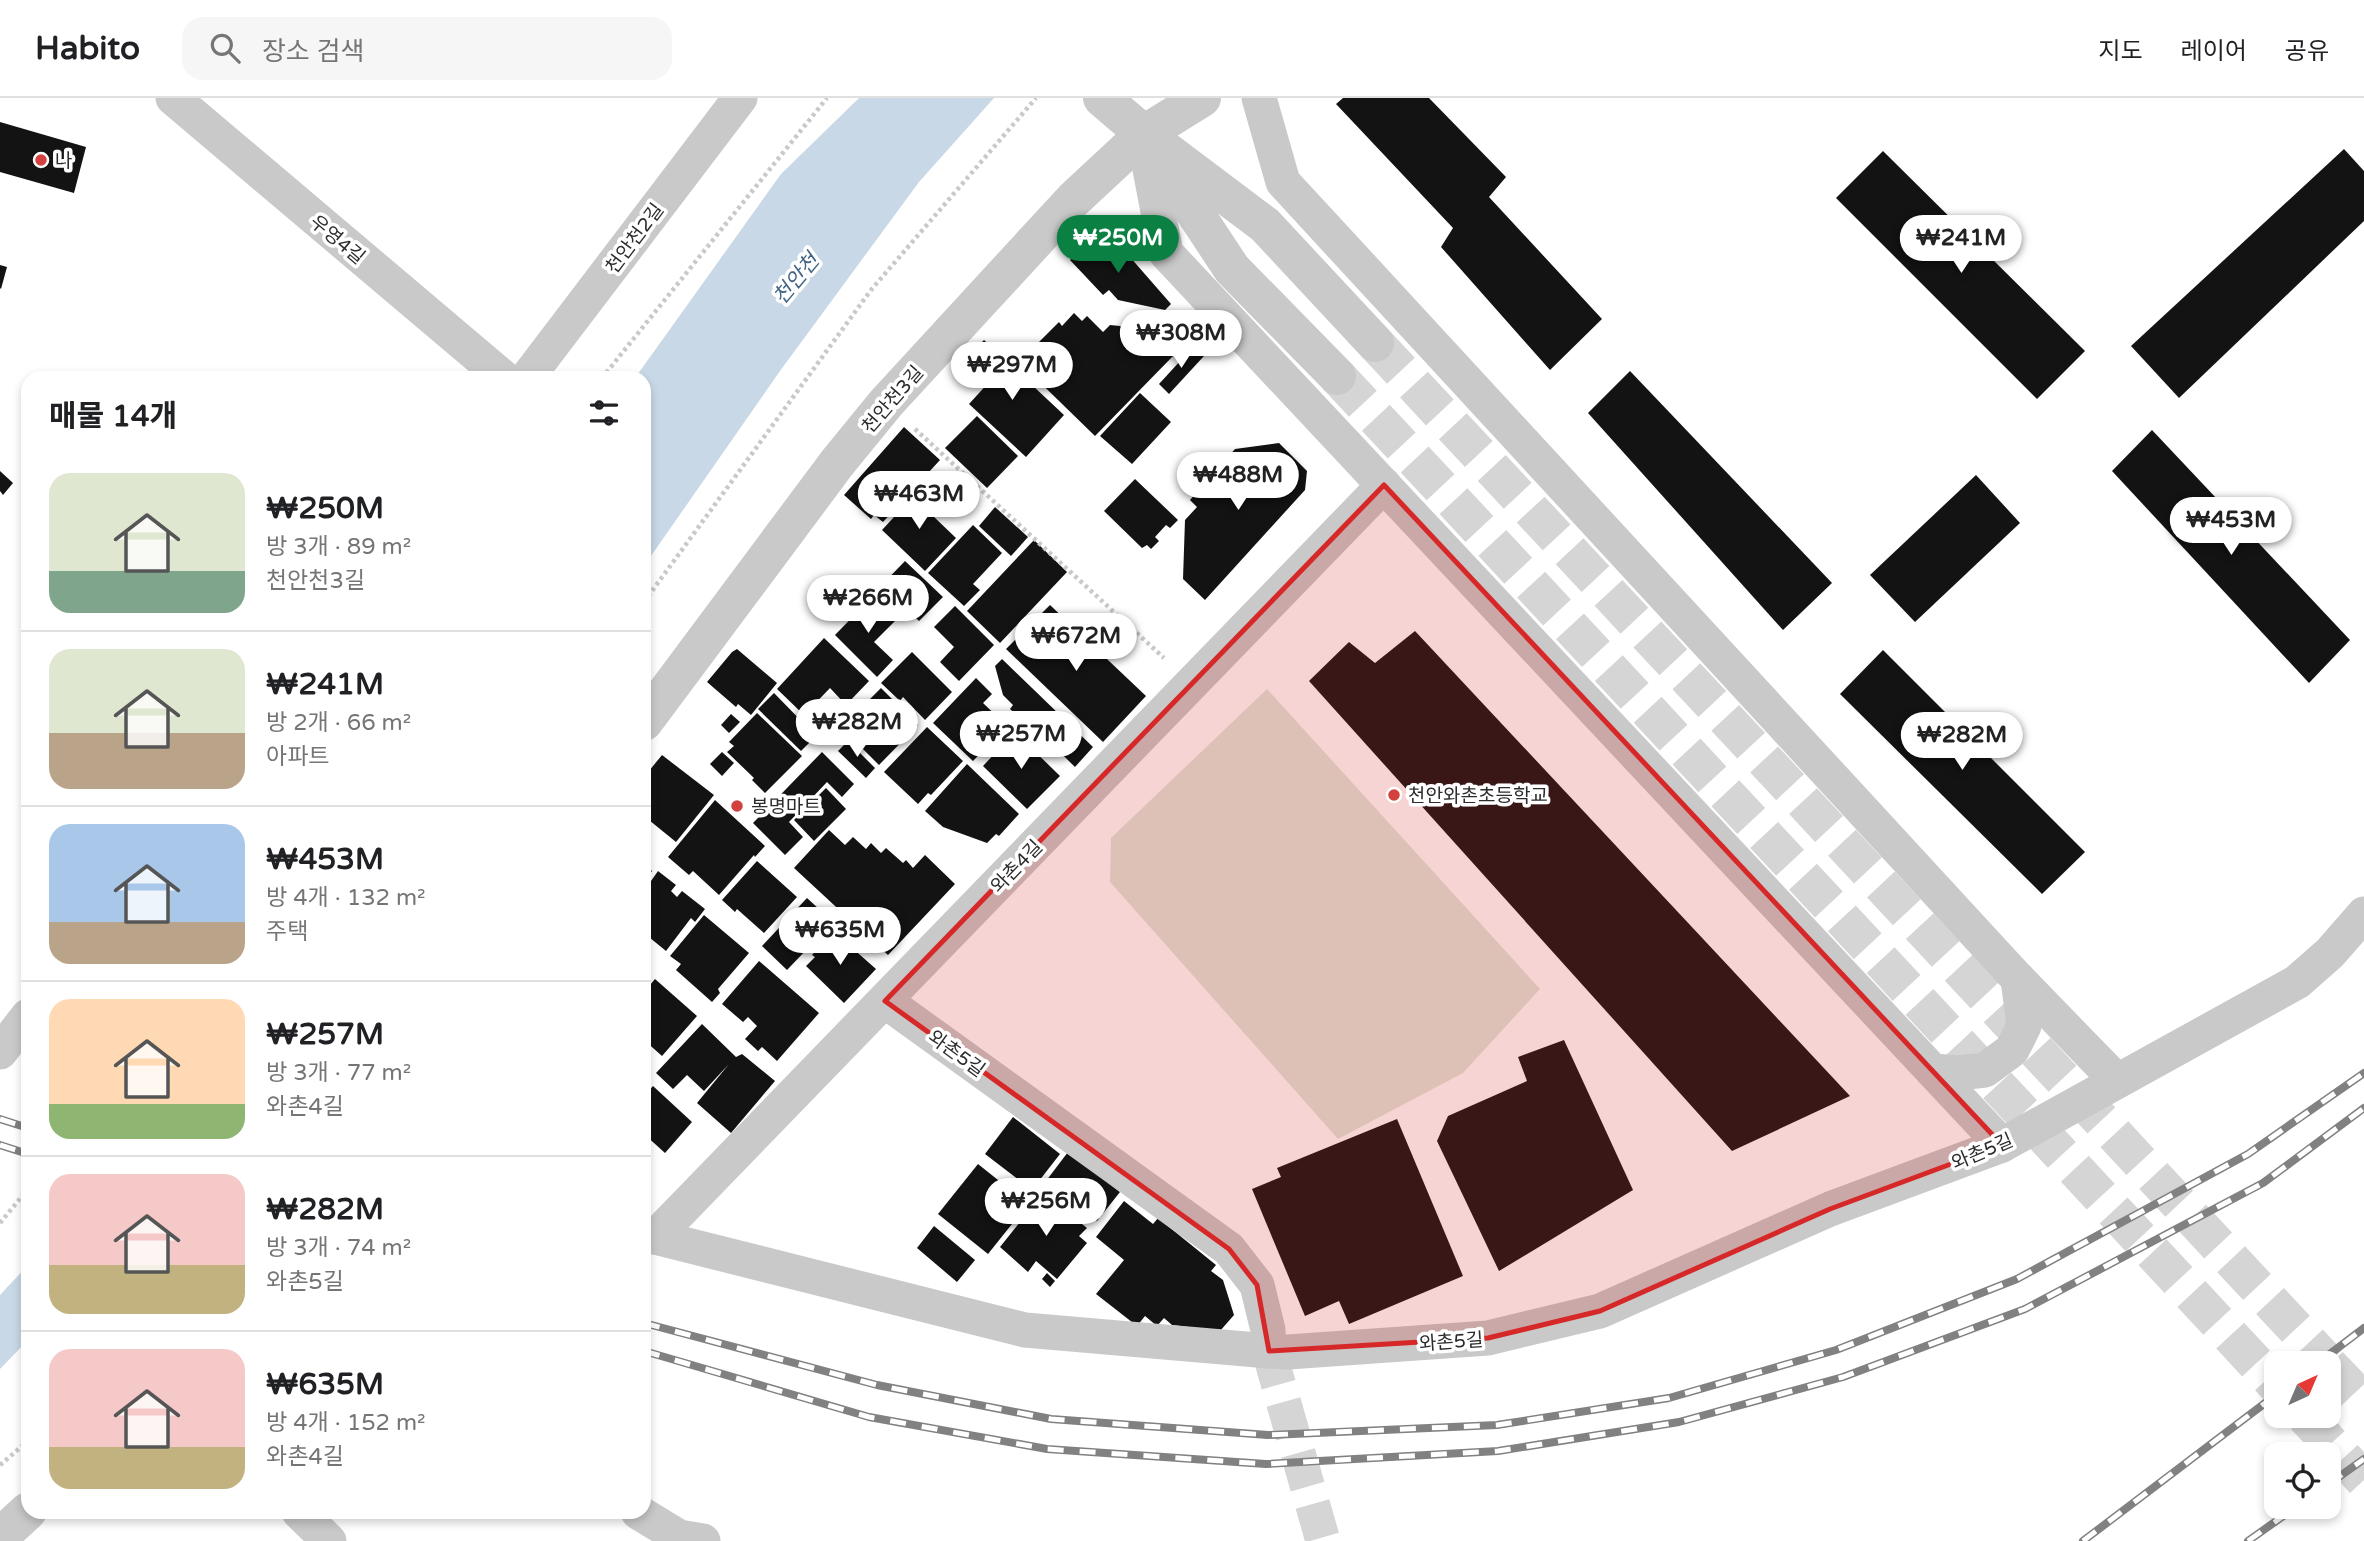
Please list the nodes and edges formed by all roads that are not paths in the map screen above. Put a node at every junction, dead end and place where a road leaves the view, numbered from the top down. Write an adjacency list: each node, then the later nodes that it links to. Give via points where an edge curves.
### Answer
1 (173, 98): 8 (street, 우영4길)
2 (740, 98): 9 (street, 천안천2길)
3 (1102, 98): 6 (street)
4 (1202, 98): 6 (street, 천안천3길)
5 (1259, 98): 14 (street, via 1283,183)
6 (1144, 134): 7 (street, via 1265,225); 10 (street, via 1232,269); 11 (street, via 1166,253); 12 (street, 천안천3길, via 1073,200 886,402)
7 (1376, 343)
8 (496, 371)
9 (532, 371)
10 (1337, 376)
11 (1384, 485): 15 (street, 와촌4길); 18 (street)
12 (651, 713)
13 (2364, 914): 19 (street, 와촌5길, via 2297,982)
14 (2018, 979): 18 (street, via 2024,1026 2012,1050 1985,1070); 19 (street)
15 (885, 1000): 21 (street, 와촌4길); 23 (street, 와촌5길, via 1229,1248 1257,1286)
16 (21, 1025): 17 (street)
17 (0, 1052)
18 (1933, 1070): 20 (street)
19 (2117, 1081): 20 (street, 와촌5길)
20 (2002, 1145): 23 (street, 와촌5길, via 1830,1209 1600,1311 1488,1338)
21 (651, 1234)
22 (651, 1235): 23 (street, via 1025,1330)
23 (1269, 1351)
24 (21, 1517): 27 (street)
25 (306, 1519): 28 (street)
26 (650, 1519): 29 (street, via 679,1536)
27 (0, 1537)
28 (329, 1541)
29 (703, 1541)

